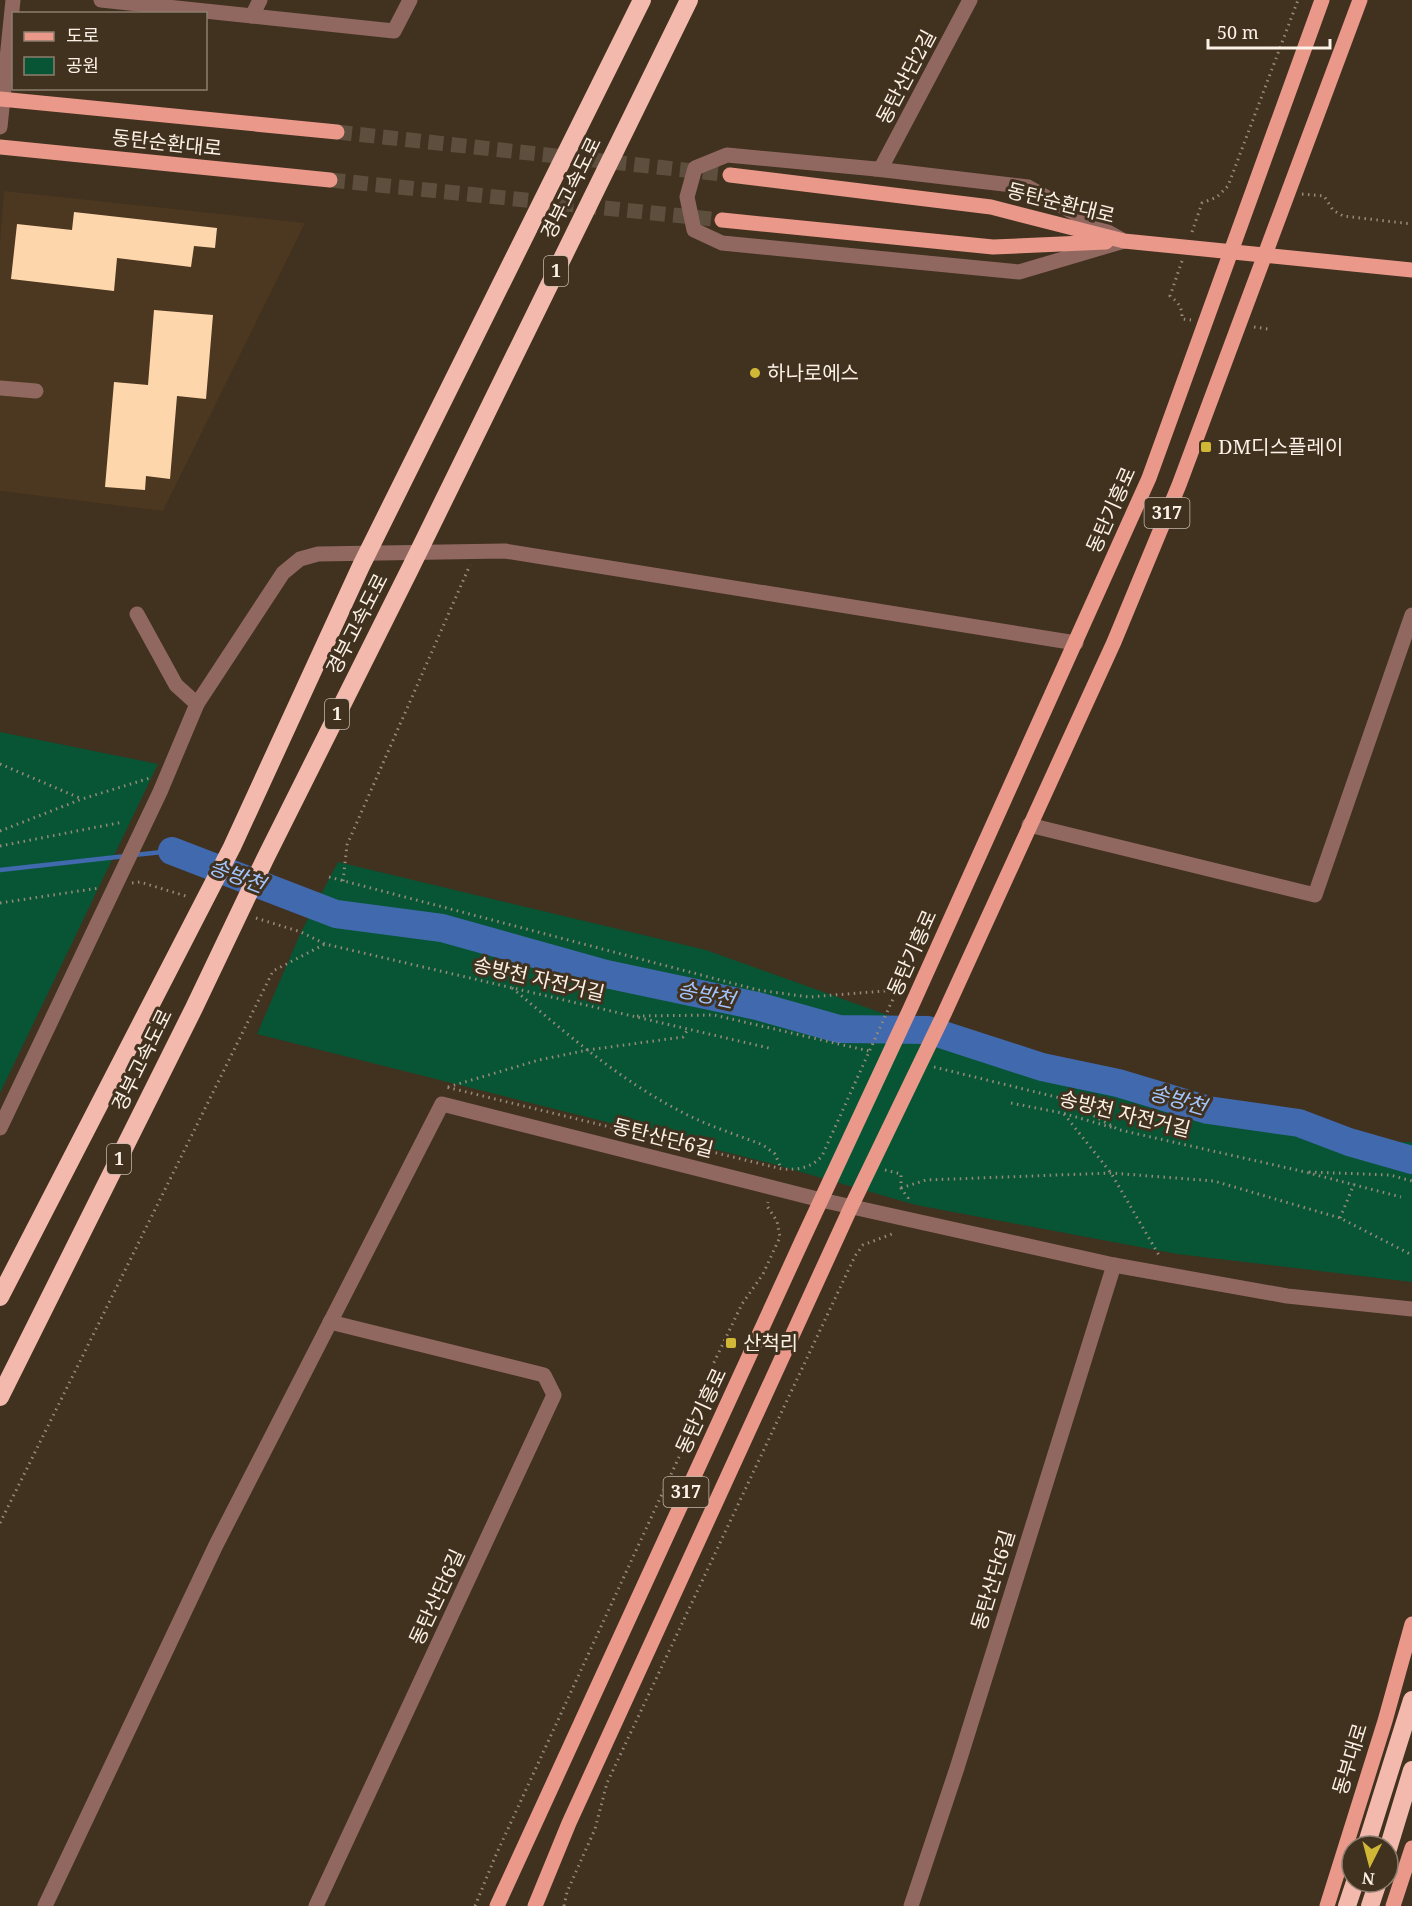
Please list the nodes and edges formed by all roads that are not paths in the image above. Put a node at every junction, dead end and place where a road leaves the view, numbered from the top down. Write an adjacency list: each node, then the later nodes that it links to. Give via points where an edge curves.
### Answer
1 (13, 0): 12 (street)
2 (101, 0): 10 (street)
3 (260, 0): 11 (street)
4 (410, 0): 11 (street, via 394,31)
5 (642, 0): 35 (highway, 경부고속도로 / 1, via 361,566 232,847)
6 (689, 0): 38 (highway, 경부고속도로 / 1)
7 (970, 0): 16 (street, 동탄산단2길, via 881,168)
8 (1322, 0): 21 (main road, 동탄기흥로 / 317)
9 (1360, 0): 22 (main road, 317)
10 (185, 4): 11 (street)
11 (252, 16)
12 (1, 99): 13 (street); 14 (main road, 동탄순환대로)
13 (0, 127)
14 (336, 132)
15 (0, 147): 18 (main road, 동탄순환대로)
16 (876, 169): 20 (street, via 1028,187); 20 (street, via 727,155 695,168 687,197 694,230 722,243 1019,272)
17 (730, 176): 20 (main road, 동탄순환대로, via 991,207)
18 (330, 180)
19 (722, 220): 20 (main road, 동탄순환대로, via 993,247)
20 (1124, 241): 21 (main road)
21 (1229, 252): 22 (main road); 28 (main road, 동탄기흥로 / 317, via 1149,478)
22 (1263, 256): 23 (main road); 30 (main road, 317, via 1179,485 1114,642)
23 (1412, 270)
24 (0, 387): 25 (street)
25 (36, 391)
26 (137, 614): 29 (street, via 176,685)
27 (1412, 615): 30 (street, via 1315,895)
28 (1076, 643): 29 (street, via 505,551 318,554 300,559 283,573); 32 (main road, 동탄기흥로 / 317)
29 (198, 704): 31 (street)
30 (1029, 825): 33 (main road, 317)
31 (0, 1128)
32 (821, 1200): 33 (street, 동탄산단6길); 37 (street, 동탄산단6길, via 442,1104); 47 (main road, 동탄기흥로 / 317)
33 (851, 1207): 34 (street, 동탄산단6길); 48 (main road, 317, via 569,1823)
34 (1114, 1265): 36 (street, 동탄산단6길, via 1287,1296); 49 (street, 동탄산단6길)
35 (0, 1297)
36 (1412, 1309)
37 (330, 1322): 45 (street, 동탄산단6길, via 216,1545); 46 (street, 동탄산단6길, via 544,1375 554,1395)
38 (0, 1397)
39 (1412, 1624): 50 (main road, 동부대로)
40 (1412, 1700): 42 (highway, 동부대로)
41 (1412, 1770): 43 (highway)
42 (1370, 1834)
43 (1393, 1834)
44 (1412, 1848): 51 (main road)
45 (45, 1906)
46 (316, 1906)
47 (497, 1906)
48 (536, 1906)
49 (911, 1906)
50 (1327, 1906)
51 (1393, 1906)

